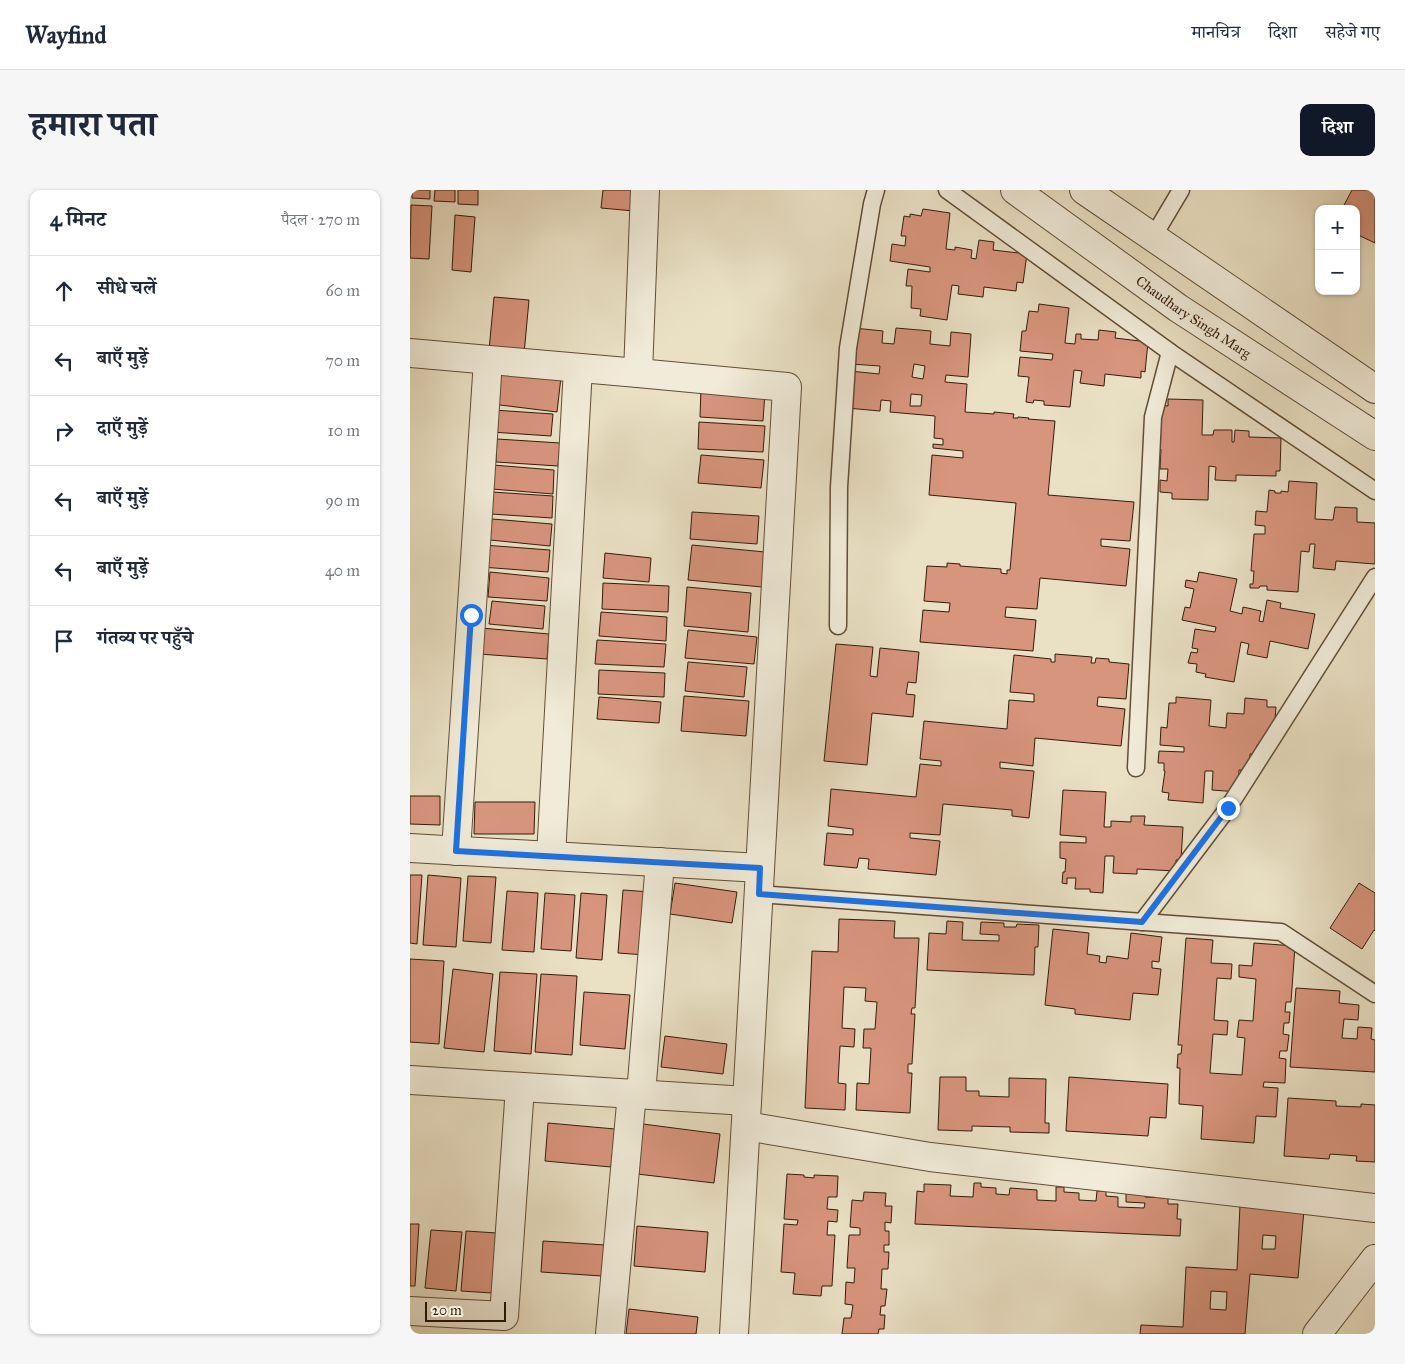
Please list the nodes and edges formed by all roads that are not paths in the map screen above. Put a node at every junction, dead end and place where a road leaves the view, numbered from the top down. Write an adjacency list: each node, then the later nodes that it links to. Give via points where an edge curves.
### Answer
1 (645, 190): 12 (street)
2 (876, 190): 17 (lane, via 848,348 838,487)
3 (947, 190): 8 (lane)
4 (1015, 190): 14 (street, Chaudhary Singh Marg, via 1178,308)
5 (1084, 190): 7 (street)
6 (1181, 190): 7 (lane)
7 (1154, 236): 13 (street)
8 (1170, 352): 15 (lane); 18 (lane, via 1153,417)
9 (410, 354): 10 (street)
10 (488, 360): 11 (street); 20 (street)
11 (578, 368): 12 (street); 21 (street)
12 (638, 374): 23 (street, via 787,387)
13 (1375, 389)
14 (1375, 436)
15 (1375, 491)
16 (1375, 577): 24 (lane, via 1228,808)
17 (838, 626)
18 (1136, 768)
19 (410, 848): 20 (street)
20 (456, 851): 21 (street)
21 (551, 856): 22 (street)
22 (660, 862): 23 (street); 28 (street)
23 (760, 881): 24 (lane); 29 (street)
24 (1142, 922): 25 (lane, via 1281,932)
25 (1375, 994)
26 (410, 1080): 27 (street)
27 (520, 1087): 28 (street); 33 (street)
28 (636, 1094): 29 (street); 34 (street)
29 (747, 1113): 30 (street, via 930,1157); 35 (street)
30 (1375, 1208)
31 (1375, 1259): 36 (street)
32 (410, 1311): 33 (street)
33 (503, 1325)
34 (610, 1334)
35 (734, 1334)
36 (1317, 1334)

